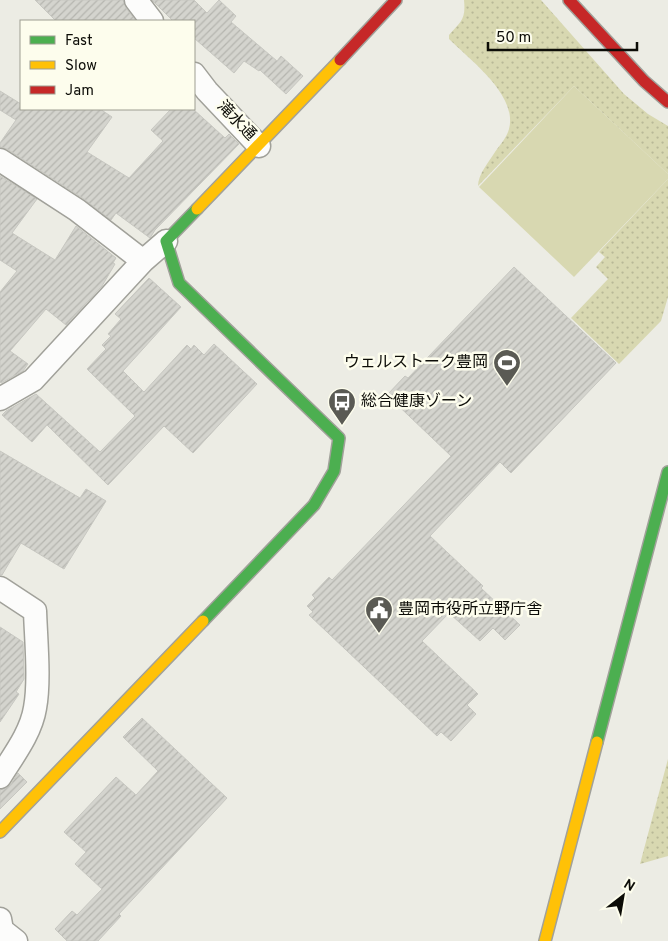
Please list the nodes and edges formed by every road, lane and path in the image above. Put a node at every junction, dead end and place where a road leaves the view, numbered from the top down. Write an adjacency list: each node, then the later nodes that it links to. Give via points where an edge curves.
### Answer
1 (136, 0): 4 (street)
2 (396, 0): 7 (main road)
3 (569, 0): 6 (main road, via 644,81)
4 (151, 20)
5 (195, 75): 7 (street, 滝水通)
6 (668, 102)
7 (259, 146): 9 (main road)
8 (0, 160): 10 (street, via 77,210)
9 (166, 241): 10 (street); 15 (main road, via 179,283 339,438 334,471 314,505)
10 (143, 261): 11 (street, via 33,380)
11 (0, 399)
12 (668, 472): 18 (main road)
13 (0, 588): 14 (street, via 35,611 37,672 35,709 24,739)
14 (0, 777)
15 (0, 832)
16 (0, 919): 17 (street, via 2,930)
17 (16, 941)
18 (545, 941)

